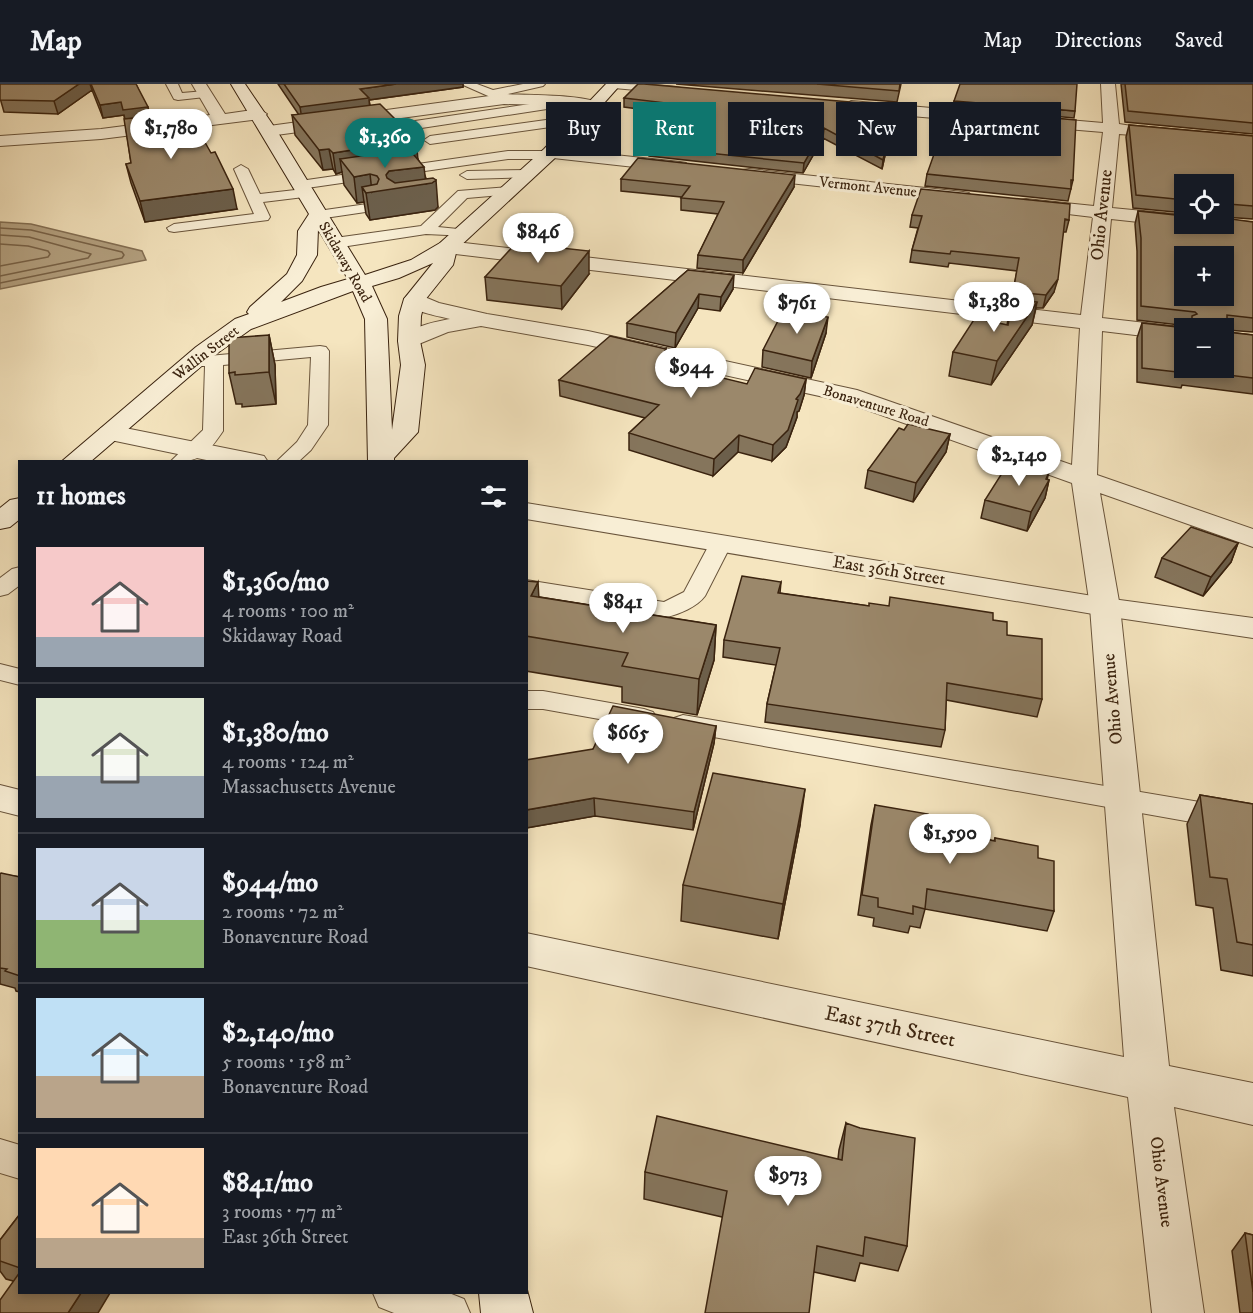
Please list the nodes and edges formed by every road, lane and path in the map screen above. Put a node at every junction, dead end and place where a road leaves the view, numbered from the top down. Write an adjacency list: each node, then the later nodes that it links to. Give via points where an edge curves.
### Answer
1 (172, 84): 8 (lane, via 178,97)
2 (238, 84): 3 (street); 16 (street, Skidaway Road)
3 (244, 84)
4 (467, 84): 10 (lane)
5 (539, 84): 10 (lane)
6 (614, 84): 9 (street); 13 (street)
7 (1108, 84): 20 (street, Ohio Avenue)
8 (202, 89): 17 (street)
9 (697, 92)
10 (498, 97): 11 (street); 15 (street)
11 (550, 100): 12 (street); 19 (lane, via 546,105)
12 (568, 102)
13 (597, 102)
14 (917, 112): 20 (street)
15 (404, 113): 19 (lane); 21 (street)
16 (259, 114): 17 (street); 21 (street, Skidaway Road)
17 (220, 119): 24 (street, via 102,135)
18 (546, 124): 23 (lane)
19 (415, 125): 23 (lane)
20 (1111, 129): 22 (street); 43 (street, Ohio Avenue)
21 (269, 131): 39 (street, Skidaway Road)
22 (1146, 132)
23 (430, 140): 29 (lane)
24 (0, 141)
25 (520, 141): 29 (lane)
26 (546, 148): 29 (lane, via 508,155)
27 (546, 152): 33 (street)
28 (611, 156): 30 (street)
29 (447, 157): 33 (lane, via 459,177); 39 (lane)
30 (692, 168)
31 (241, 169): 38 (lane)
32 (728, 172): 40 (street, Vermont Avenue)
33 (528, 174): 34 (street)
34 (509, 191): 35 (lane); 48 (street)
35 (463, 194): 36 (lane); 47 (lane)
36 (442, 197)
37 (332, 198): 39 (lane)
38 (255, 199): 39 (lane); 46 (lane, via 263,217)
39 (308, 199): 45 (lane); 49 (street, Skidaway Road); 55 (street, via 307,255 295,277)
40 (985, 200)
41 (1008, 202): 43 (street)
42 (374, 207): 45 (lane)
43 (1102, 212): 44 (street); 54 (street, Ohio Avenue)
44 (1174, 219)
45 (363, 224): 47 (lane); 49 (lane)
46 (174, 228)
47 (426, 230): 48 (lane)
48 (463, 233): 50 (street)
49 (335, 243): 51 (street, Skidaway Road)
50 (447, 248): 51 (street, Wallin Street, via 418,264); 52 (street, via 443,265); 54 (street)
51 (360, 283): 55 (street, Wallin Street, via 328,291); 61 (street, Skidaway Road, via 376,319)
52 (415, 299): 53 (street, Bonaventure Road, via 432,308); 57 (street)
53 (487, 321): 57 (street, Bonaventure Road, via 448,324); 65 (street, Bonaventure Road, via 610,343 849,396)
54 (1091, 323): 56 (street); 65 (street, Ohio Avenue)
55 (243, 324): 58 (street, Wallin Street)
56 (1174, 333)
57 (410, 341): 61 (street, via 413,365 405,432)
58 (203, 361): 59 (street, Wallin Street); 60 (lane, via 213,431); 64 (lane, via 320,351 318,425)
59 (110, 433): 60 (street); 62 (street, Wallin Street)
60 (188, 456): 63 (street)
61 (381, 459)
62 (76, 460)
63 (233, 460)
64 (288, 460)
65 (1084, 478): 69 (street, Bonaventure Road); 74 (street, Ohio Avenue)
66 (18, 508): 68 (street)
67 (528, 514): 70 (street, East 36th Street)
68 (0, 521)
69 (1253, 539)
70 (721, 543): 72 (lane, via 693,596 667,610); 74 (street, East 36th Street)
71 (18, 576): 73 (lane)
72 (528, 587)
73 (0, 589)
74 (1105, 607): 75 (street, East 36th Street); 80 (street, Ohio Avenue)
75 (1253, 628)
76 (0, 672): 77 (lane)
77 (18, 676)
78 (528, 700): 80 (lane)
79 (0, 798): 81 (street)
80 (1123, 800): 82 (lane); 84 (street, Ohio Avenue)
81 (18, 802)
82 (1253, 822)
83 (528, 949): 84 (street, East 37th Street)
84 (1148, 1082): 85 (street, East 37th Street); 90 (street, Ohio Avenue)
85 (1253, 1104)
86 (0, 1156): 87 (lane)
87 (18, 1161)
88 (504, 1294): 89 (street)
89 (507, 1313)
90 (1178, 1313)

